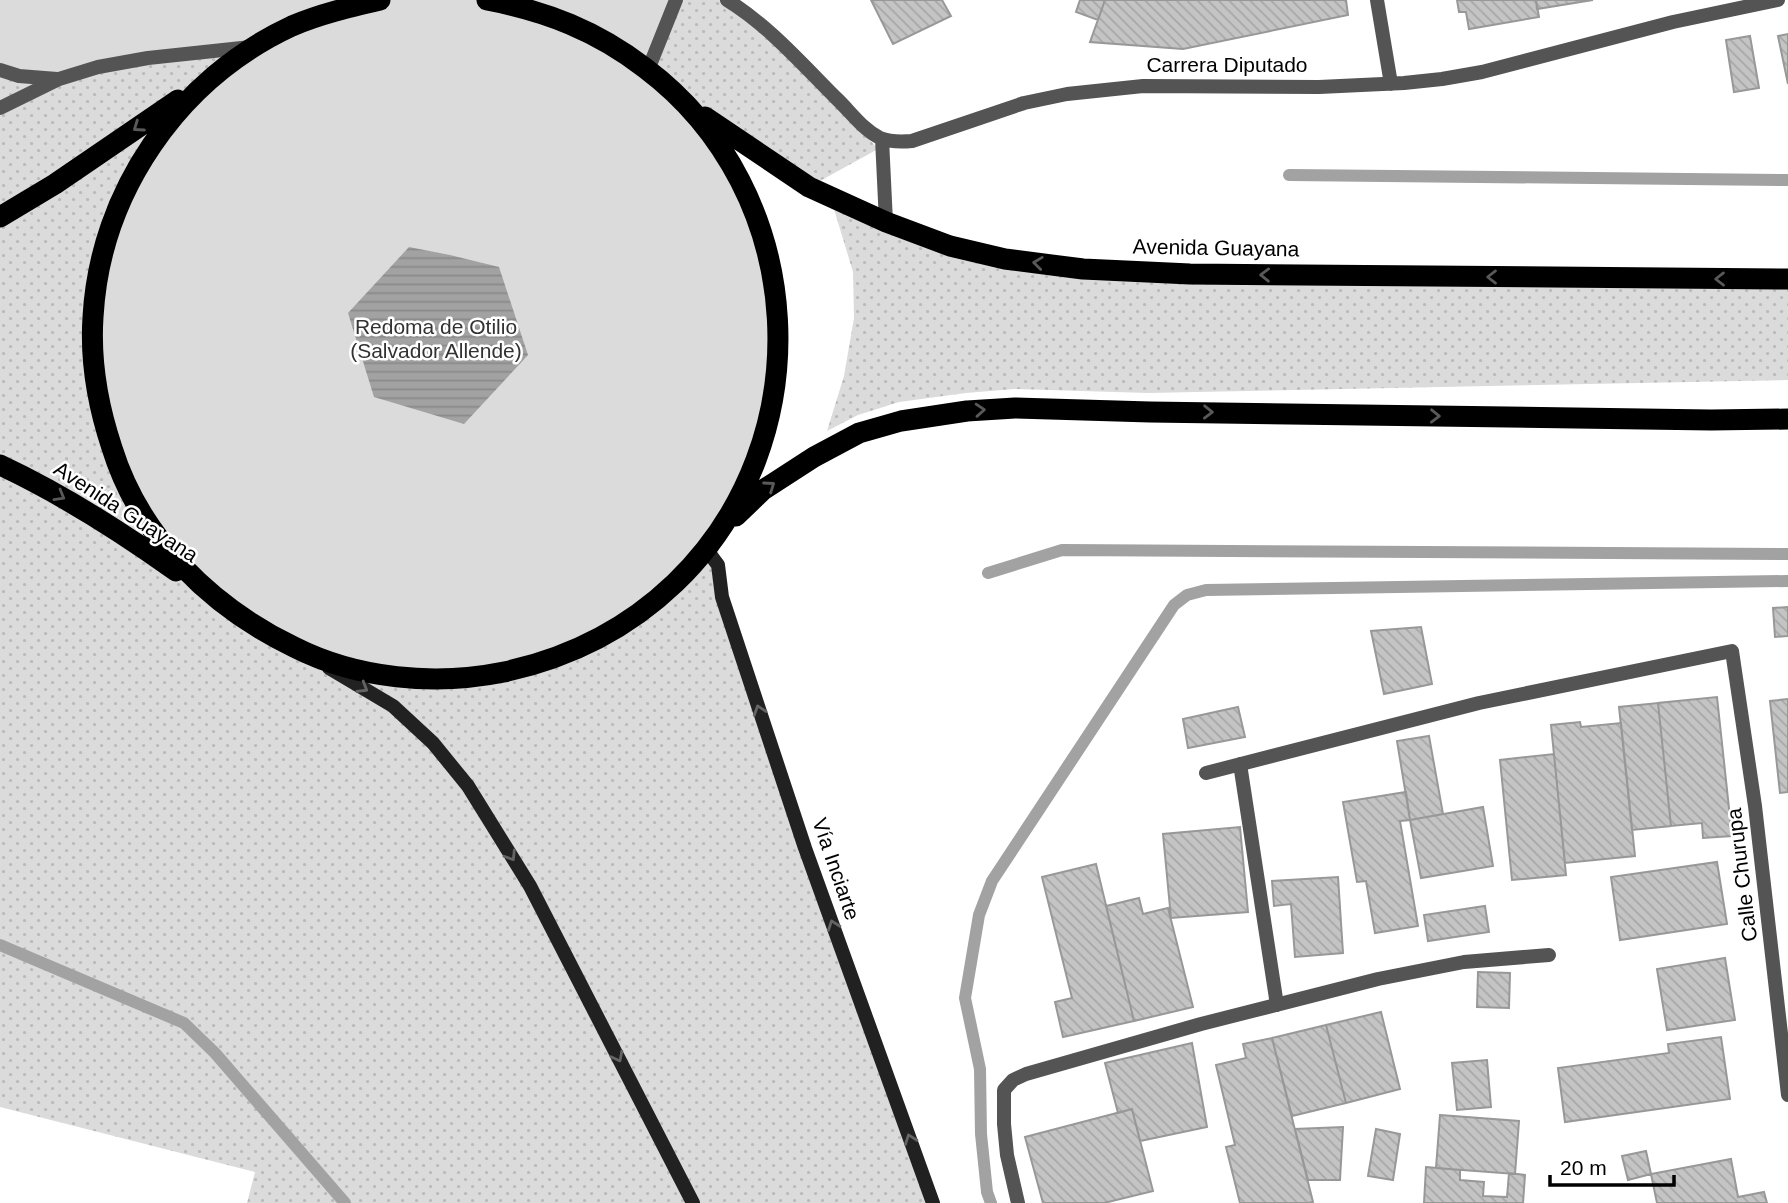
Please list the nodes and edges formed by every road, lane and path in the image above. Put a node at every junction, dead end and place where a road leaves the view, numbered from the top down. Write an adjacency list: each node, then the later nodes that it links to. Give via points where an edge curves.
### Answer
1 (380, 0): 7 (highway, via 294,25)
2 (486, 0): 8 (highway, via 567,22)
3 (676, 0): 8 (street)
4 (727, 0): 15 (street, via 788,49 862,125)
5 (1377, 0): 12 (street)
6 (1778, 0): 12 (street, Carrera Diputado, via 1482,72)
7 (252, 47): 10 (highway); 11 (street, via 148,58)
8 (648, 69): 13 (highway)
9 (0, 70): 11 (street)
10 (215, 75): 16 (highway, one-way to 16); 23 (highway, via 166,125 128,184 107,238 93,318 100,411 133,498 189,574)
11 (59, 79): 14 (street)
12 (1391, 84): 15 (street, Carrera Diputado, via 1143,86 1092,91 1024,103 912,141)
13 (683, 101): 17 (highway, Avenida Guayana, via 809,187); 21 (highway, via 738,177 771,264 778,310 774,403 743,491)
14 (0, 108)
15 (882, 139): 17 (street)
16 (0, 217)
17 (886, 222): 18 (highway, Avenida Guayana, one-way to 17, via 1083,269 950,246)
18 (1788, 279)
19 (1788, 419): 21 (highway, one-way to 19, via 763,491 859,433 967,411)
20 (0, 464): 23 (highway, Avenida Guayana, one-way to 23, via 99,519)
21 (719, 531): 22 (highway)
22 (706, 549): 24 (highway, via 657,600 619,627 534,666 441,680 349,667); 31 (street, Vía Inciarte, one-way to 22, via 801,835 722,597 718,565)
23 (223, 605): 24 (highway)
24 (304, 653): 30 (street, one-way to 30, via 393,706 433,743 468,786 530,886)
25 (1240, 764): 26 (street); 28 (street); 29 (street, Calle Churupa, via 1479,703 1732,651)
26 (1206, 773)
27 (1549, 954): 28 (street, via 1464,962)
28 (1277, 1004): 32 (street, via 1013,1080 1004,1090 1004,1124)
29 (1788, 1095)
30 (693, 1203)
31 (933, 1203)
32 (1018, 1203)

